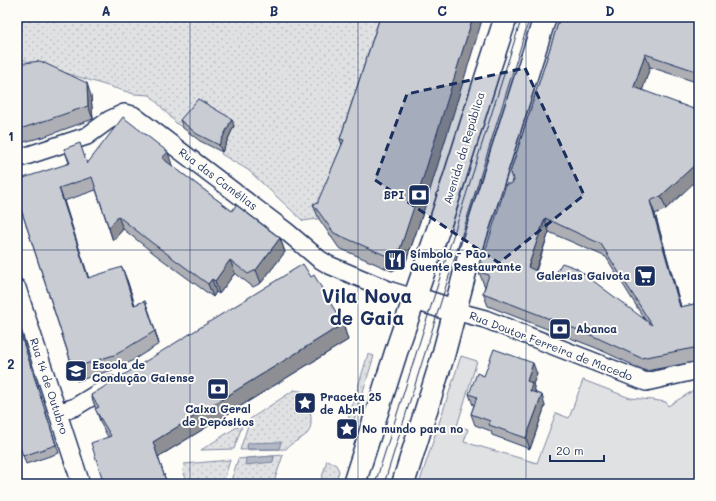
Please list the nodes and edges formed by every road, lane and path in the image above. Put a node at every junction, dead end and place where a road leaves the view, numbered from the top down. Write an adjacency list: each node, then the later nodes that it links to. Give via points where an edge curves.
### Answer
1 (506, 17): 7 (main road, Avenida da República)
2 (545, 17): 8 (main road, via 470,253)
3 (17, 159): 4 (street, Rua das Camélias, via 87,136 124,113 133,115)
4 (319, 259): 5 (street); 7 (street, Rua das Camélias, via 390,291)
5 (304, 269)
6 (17, 288): 11 (street, Rua 14 de Outubro)
7 (414, 298): 8 (main road); 13 (main road, Avenida da República)
8 (455, 310): 9 (street, Rua Doutor Ferreira de Macedo, via 485,319 646,382); 14 (main road, via 441,364)
9 (699, 370)
10 (122, 378): 11 (street, via 75,407)
11 (58, 413): 12 (street, Rua 14 de Outubro)
12 (81, 484)
13 (354, 484)
14 (403, 484)

